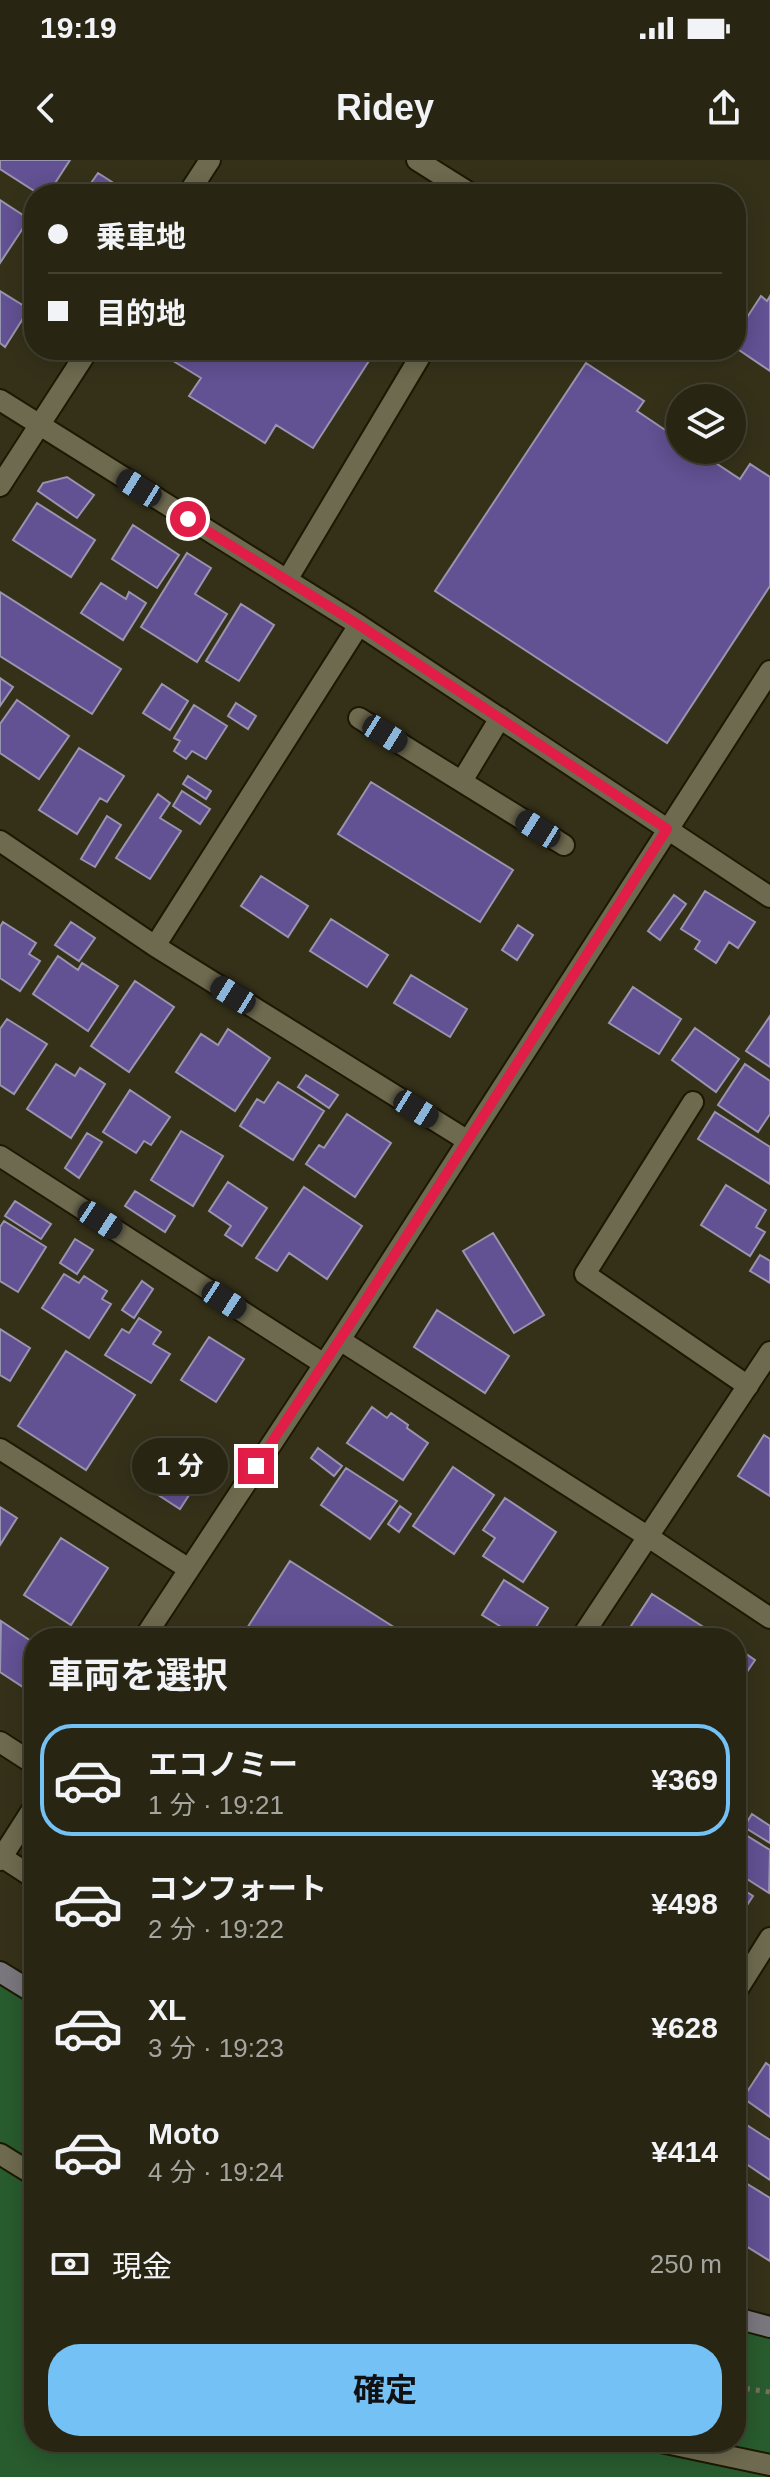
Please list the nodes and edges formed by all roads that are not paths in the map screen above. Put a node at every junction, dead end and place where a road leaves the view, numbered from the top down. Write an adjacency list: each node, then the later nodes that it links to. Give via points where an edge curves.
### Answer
1 (210, 160): 3 (street)
2 (417, 160): 4 (street)
3 (194, 184)
4 (455, 184)
5 (82, 360): 8 (street)
6 (418, 360): 10 (street)
7 (0, 400): 8 (street)
8 (40, 426): 9 (street); 10 (street)
9 (0, 486)
10 (287, 580): 11 (street)
11 (359, 625): 14 (street); 20 (street)
12 (770, 671): 16 (street)
13 (359, 718): 15 (street)
14 (500, 718): 15 (street); 16 (street)
15 (462, 781): 18 (street)
16 (667, 829): 19 (street); 22 (street)
17 (0, 841): 20 (street)
18 (564, 845)
19 (770, 897)
20 (155, 946): 22 (street)
21 (693, 1102): 27 (street, via 585,1274)
22 (468, 1141): 24 (street)
23 (0, 1156): 26 (street)
24 (340, 1340): 26 (street); 29 (street)
25 (770, 1352): 27 (street)
26 (324, 1364): 30 (street)
27 (748, 1386): 29 (street)
28 (0, 1449): 30 (street)
29 (647, 1536): 31 (street); 33 (street)
30 (189, 1569): 32 (street)
31 (770, 1618)
32 (151, 1628)
33 (587, 1628)
34 (0, 1742): 35 (street)
35 (24, 1758)
36 (24, 1823): 37 (street)
37 (1, 1859): 38 (street)
38 (24, 1872)
39 (770, 1938): 41 (street)
40 (0, 1972): 42 (street)
41 (746, 1976)
42 (24, 1987)
43 (0, 2154): 44 (street)
44 (24, 2169)
45 (746, 2321): 46 (street)
46 (770, 2327)
47 (708, 2452): 48 (street)
48 (770, 2465)

